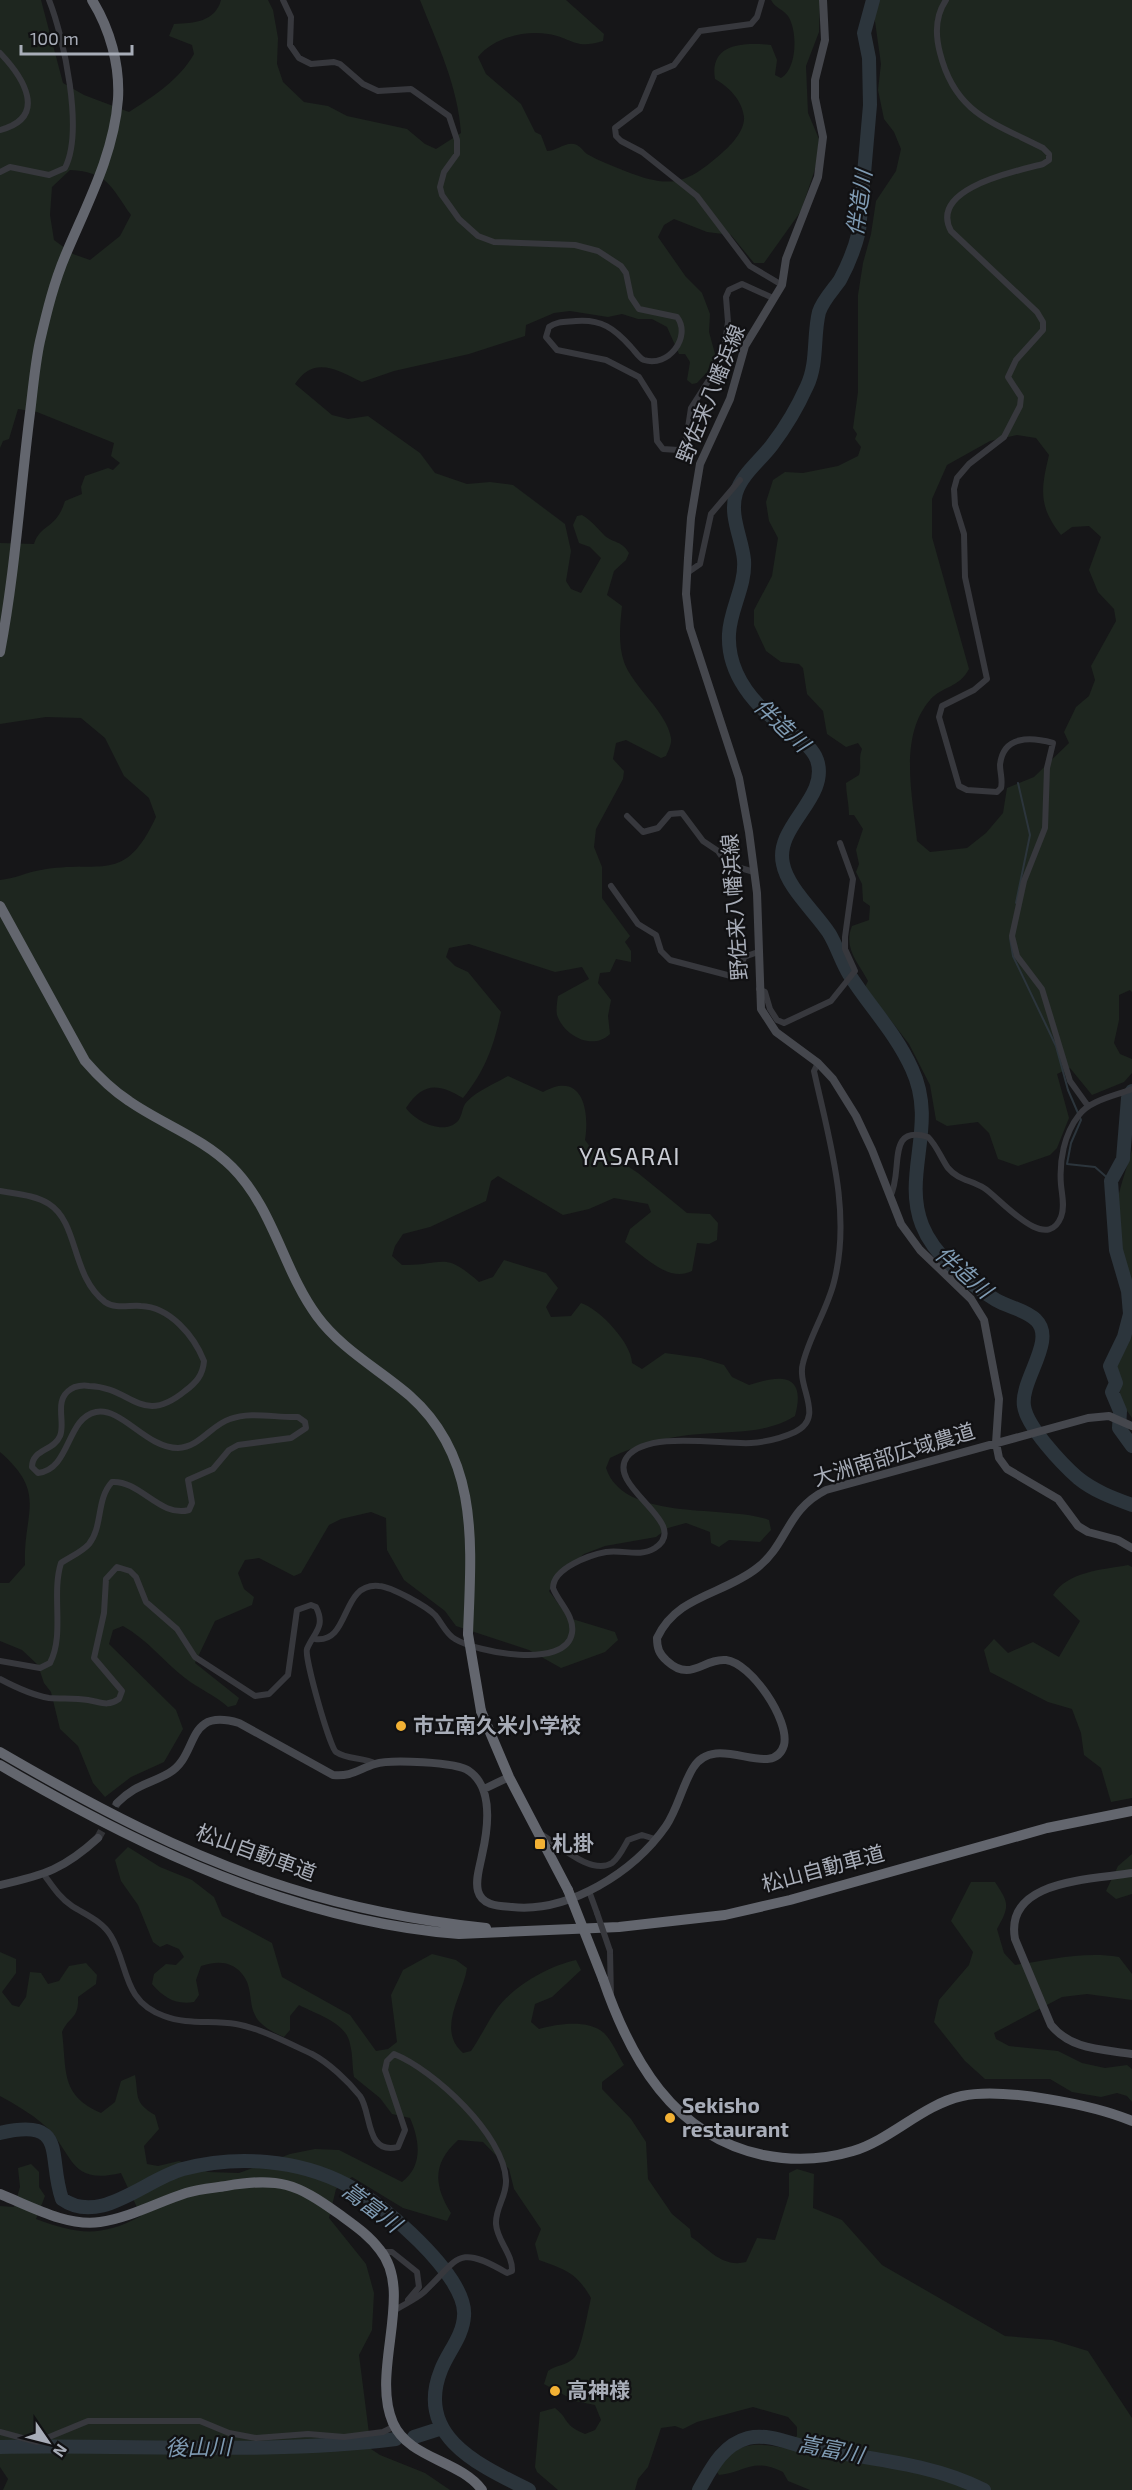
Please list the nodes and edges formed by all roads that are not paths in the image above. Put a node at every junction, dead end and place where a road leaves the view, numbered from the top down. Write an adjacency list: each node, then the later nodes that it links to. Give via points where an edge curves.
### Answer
1 (49, 0): 9 (street, via 69,75 70,159 65,168 49,175 10,167)
2 (92, 0): 14 (highway, via 103,18 116,59 118,98 103,168 65,257 39,343 9,605)
3 (284, 0): 11 (street, via 291,17 290,45 299,58 311,64 340,64 378,91 411,89 449,116 457,154 444,172 440,187 459,219 478,236 494,242 587,247 621,266 639,309 677,317 682,341 660,359 645,360 601,322 560,322 549,327 546,337 557,350 606,360 639,376 654,400 657,441 663,449 678,450 686,441 691,408 720,366 727,337 729,290 742,285)
4 (762, 0): 10 (street, via 757,17 750,24 706,28 694,36 674,65 655,73 640,109 615,128 621,141 642,152 697,196 750,266)
5 (823, 0): 10 (main road, 野佐来八幡浜線, via 825,40 815,98 823,137 822,153 818,177 786,259)
6 (946, 0): 24 (street, via 936,24 945,75 954,91 981,116 1049,154 1043,164 1000,176 961,193 947,213 951,231 1037,312 1043,330 1016,360 1008,377 1021,397 1004,437 957,478 955,505 964,534 965,577 987,679 942,706 939,717 959,786 967,790 997,792 1001,788 1000,762 1009,744 1019,739 1053,743 1047,768 1045,828 1024,881 1012,936 1017,956 1042,989 1070,1081)
7 (0, 52): 8 (street, via 15,69 28,100 22,121)
8 (0, 130)
9 (0, 172)
10 (782, 285): 11 (main road, 野佐来八幡浜線)
11 (773, 298): 13 (main road, 野佐来八幡浜線, via 745,346 730,399 700,464)
12 (740, 480): 13 (street, via 711,514 700,564)
13 (687, 573): 17 (main road, 野佐来八幡浜線, via 690,628 740,778)
14 (0, 652)
15 (627, 816): 17 (street, via 643,832 658,828 670,814 682,813 727,864)
16 (840, 843): 21 (street, via 853,879 845,949 855,971 831,1001 784,1023 777,1020 765,992)
17 (754, 872): 20 (main road, 野佐来八幡浜線)
18 (611, 886): 20 (street, via 638,924 656,934 661,951 670,960 731,976 740,972 744,957)
19 (0, 906): 36 (highway, bridge, via 85,1061 103,1082 129,1102 231,1166 269,1221 299,1289 318,1318 340,1341 411,1398 440,1429 465,1488 470,1525 468,1634 481,1711)
20 (758, 952): 21 (main road, 野佐来八幡浜線)
21 (759, 989): 22 (main road, 野佐来八幡浜線, via 761,1009 769,1025)
22 (818, 1063): 26 (main road, 野佐来八幡浜線, via 856,1116); 30 (street, via 814,1071 840,1200 834,1282 802,1365 810,1409 805,1426 751,1443 666,1441 628,1456 623,1466 624,1477 660,1519 663,1538 654,1549 606,1552 556,1576 553,1588 572,1631 568,1642 550,1653 519,1655 478,1649 447,1633 427,1609 380,1586 357,1593 336,1631 321,1640)
23 (1132, 1089): 24 (street)
24 (1088, 1106): 26 (street, via 1069,1130 1062,1158 1063,1209 1061,1219 1053,1225 1043,1229 1027,1225 982,1186 959,1178 948,1168 934,1143 916,1133 902,1139 896,1161 898,1176)
25 (0, 1191): 31 (street, via 35,1197 49,1204 66,1225 84,1277 99,1296 107,1304 143,1306 173,1318 193,1340 204,1361 199,1378 187,1390 151,1407 139,1405 104,1386 70,1389 63,1398 62,1431 57,1443 32,1460 38,1473 54,1465 78,1425 96,1412 107,1412 154,1443 178,1448 204,1438 219,1423 247,1414 298,1417 306,1428 291,1438 238,1444 229,1450 213,1469 188,1480 192,1503 189,1510 174,1511 125,1483 112,1482 101,1501 92,1539 61,1563 57,1576 56,1642 50,1663 40,1668)
26 (890, 1197): 28 (main road, 野佐来八幡浜線, via 912,1241 971,1299 984,1320 999,1399)
27 (1132, 1426): 28 (main road, 大洲南部広域農道, via 1109,1416 1088,1418)
28 (996, 1443): 29 (main road, 野佐来八幡浜線, via 999,1458 1007,1469 1058,1499 1078,1526); 42 (main road, 大洲南部広域農道, via 826,1490 803,1504 775,1548 755,1570 669,1616 657,1638 660,1655 685,1671 716,1661 728,1660 740,1666 761,1686 780,1717 784,1744 778,1754 767,1760 722,1752 704,1756 693,1768 680,1799)
29 (1132, 1548)
30 (315, 1639): 32 (street, via 320,1615 316,1607 303,1605 294,1620 288,1675 269,1694 255,1696 195,1657 177,1629 146,1602 136,1577 117,1567 106,1579 104,1613 94,1658 122,1691 119,1699 103,1704 49,1698); 34 (street, via 307,1649 306,1659 330,1744 343,1755)
31 (0, 1661)
32 (0, 1679)
33 (0, 1752): 47 (highway, 松山自動車道, via 162,1838 255,1877 353,1904 459,1925)
34 (376, 1764): 37 (main road, via 397,1761 466,1769); 38 (main road, via 348,1776 333,1775 238,1723 212,1720 194,1733 181,1762 170,1772 131,1789)
35 (0, 1765): 47 (highway, 松山自動車道, via 156,1849 285,1900 432,1932)
36 (509, 1777): 37 (main road); 40 (highway)
37 (484, 1789): 46 (main road, 大洲南部広域農道, via 485,1844 477,1881 484,1901 540,1907)
38 (117, 1803)
39 (1132, 1811): 47 (highway, 松山自動車道, via 1047,1828 725,1915 619,1927)
40 (541, 1833): 42 (street, via 587,1863 603,1866 613,1862 627,1840 642,1835); 48 (highway, bridge)
41 (98, 1838): 44 (main road, via 80,1855)
42 (655, 1839): 46 (main road, 大洲南部広域農道, via 611,1880)
43 (1132, 1873): 49 (main road, via 1047,1887 1025,1903 1012,1927 1051,2025 1060,2036 1078,2045)
44 (45, 1876): 45 (main road); 53 (street, via 58,1894 94,1918 111,1935 125,1977 146,2006 162,2016 182,2021 248,2027 326,2062 361,2097 375,2141 382,2147 398,2147 405,2130 385,2070 391,2055 405,2058 424,2071 476,2120 501,2158 506,2179 496,2223 512,2271 507,2273 478,2258 462,2258 448,2265)
45 (0, 1885)
46 (589, 1891): 48 (street, bridge, via 610,1951)
47 (519, 1932)
48 (611, 2000): 50 (highway, via 631,2049 671,2105 688,2121 749,2152 784,2159 823,2158 853,2151 944,2102 963,2096 1025,2097 1112,2112)
49 (1132, 2054)
50 (1132, 2121)
51 (0, 2194): 52 (highway, via 59,2217 100,2222 189,2192 275,2181 314,2196 359,2228)
52 (382, 2252): 53 (street, via 392,2253 417,2272 419,2287); 54 (highway, via 390,2268)
53 (406, 2303): 54 (street)
54 (392, 2313): 55 (highway, via 386,2392)
55 (395, 2426): 56 (street, via 383,2432 344,2437 308,2434 256,2438 229,2433 200,2421 88,2421 37,2442); 57 (highway, via 411,2443 464,2474)
56 (0, 2432)
57 (482, 2490)

